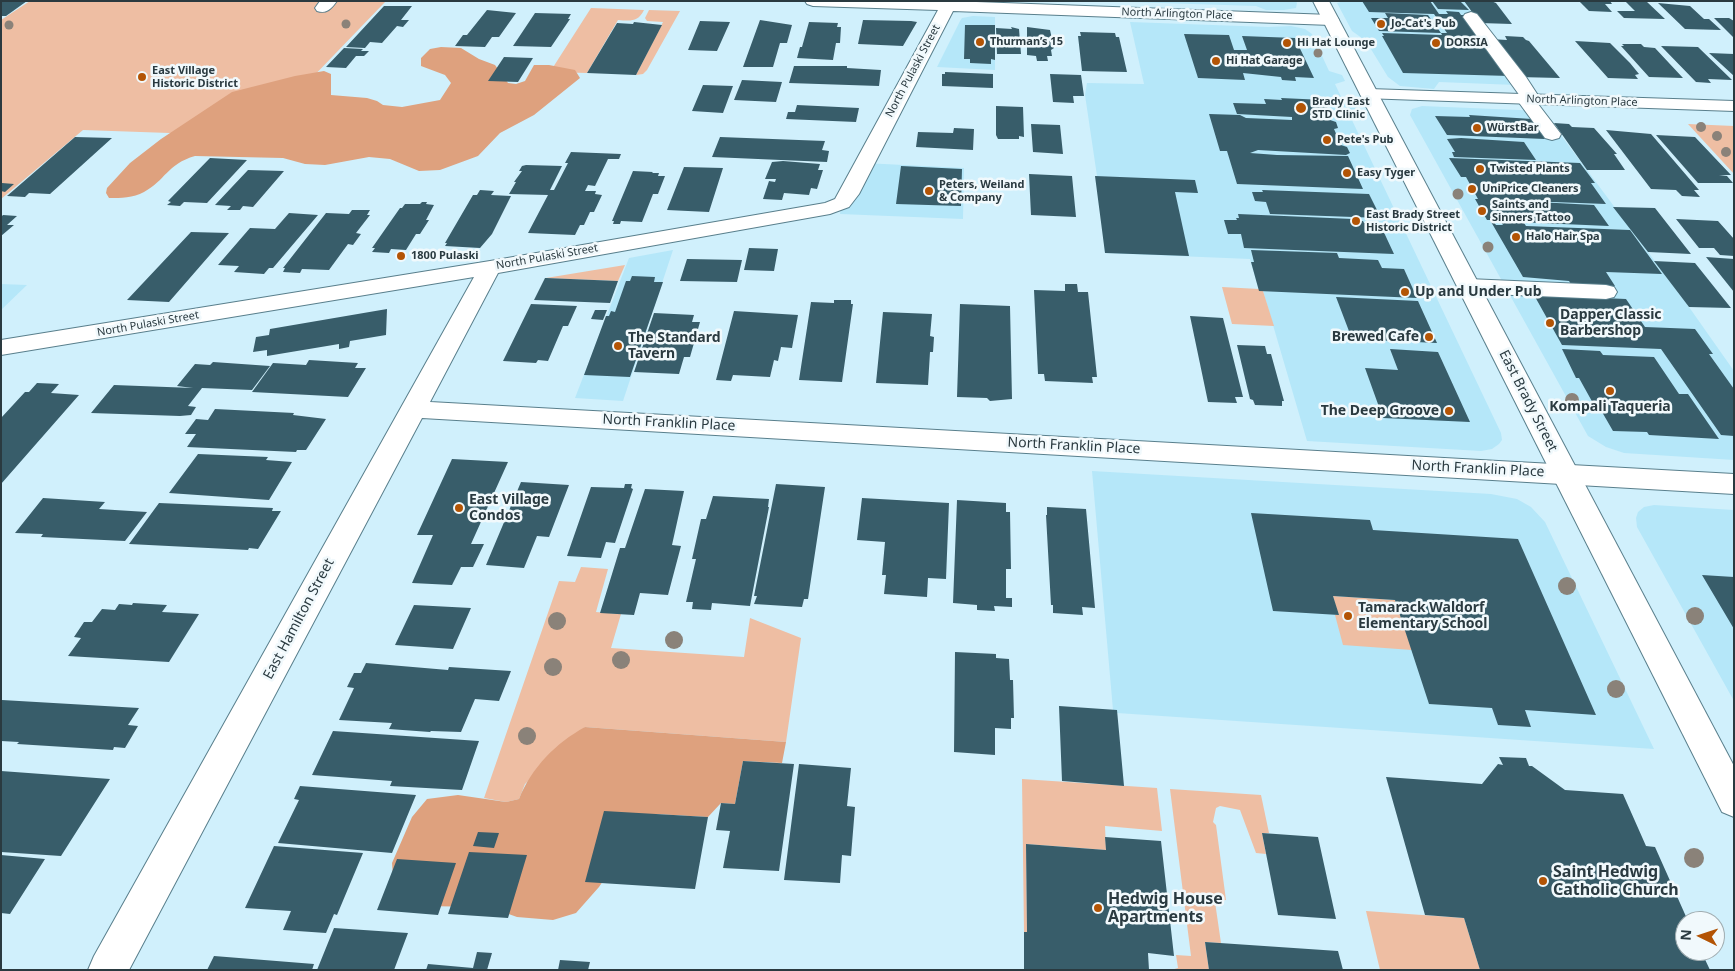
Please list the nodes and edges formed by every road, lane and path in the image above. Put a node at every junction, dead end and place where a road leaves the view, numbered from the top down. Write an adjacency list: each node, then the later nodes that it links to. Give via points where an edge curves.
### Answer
1 (813, 1): 3 (street, North Arlington Place)
2 (1321, 1): 5 (street, East Brady Street)
3 (948, 6): 5 (street, North Arlington Place); 10 (street, North Pulaski Street, via 842,202 815,212)
4 (1471, 17): 7 (street, via 1520,81)
5 (1331, 20): 6 (street, East Brady Street)
6 (1369, 94): 7 (street, North Arlington Place); 11 (street, East Brady Street)
7 (1529, 100): 8 (street, North Arlington Place); 9 (street)
8 (1734, 106)
9 (1552, 134)
10 (490, 268): 13 (street, North Pulaski Street); 14 (street, East Hamilton Street)
11 (1468, 286): 12 (street); 15 (street, East Brady Street)
12 (1606, 292)
13 (1, 348)
14 (413, 409): 15 (street, North Franklin Place); 18 (street, East Hamilton Street)
15 (1565, 474): 16 (street, North Franklin Place); 17 (street, East Brady Street)
16 (1734, 484)
17 (1734, 801)
18 (108, 970)

